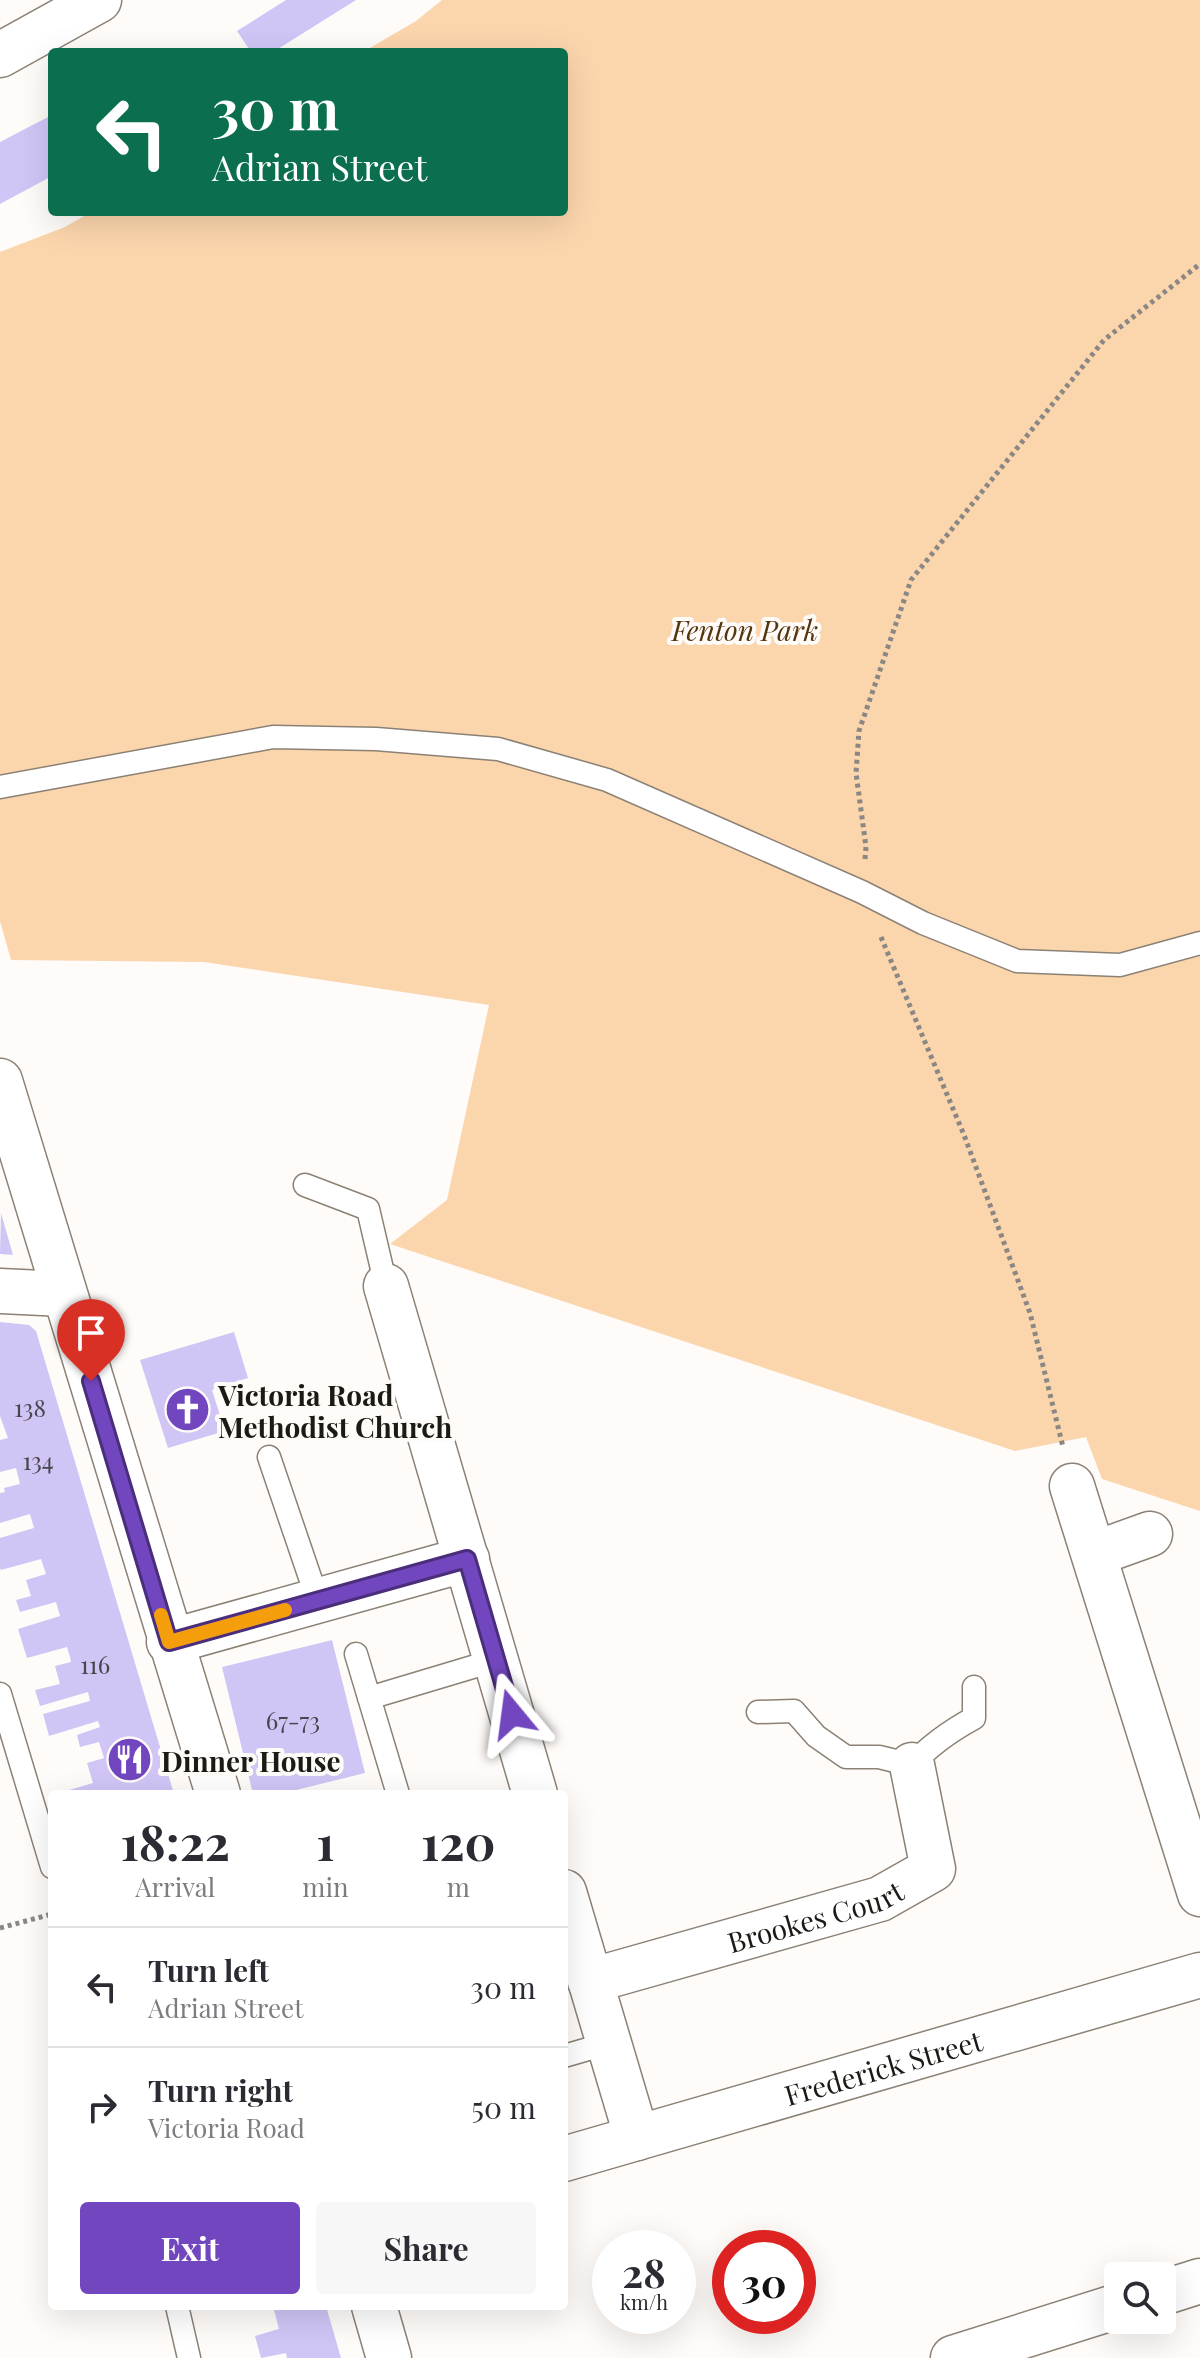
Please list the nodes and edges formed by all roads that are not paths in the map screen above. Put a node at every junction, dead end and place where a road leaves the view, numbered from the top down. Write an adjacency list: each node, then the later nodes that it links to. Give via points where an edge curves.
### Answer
1 (99, 0): 2 (street)
2 (0, 55)
3 (0, 787): 4 (lane, via 273,737 498,749 607,780 1017,961 1120,965)
4 (1200, 943)
5 (0, 1081): 9 (street)
6 (305, 1185): 7 (lane, via 368,1209)
7 (386, 1286): 14 (street)
8 (0, 1291): 9 (street)
9 (64, 1294): 16 (street)
10 (269, 1457): 15 (lane)
11 (1072, 1486): 13 (street)
12 (1150, 1534): 13 (street)
13 (1094, 1554): 24 (street)
14 (467, 1559): 15 (street); 18 (street)
15 (318, 1601): 16 (street)
16 (169, 1642): 25 (street)
17 (356, 1654): 21 (lane)
18 (496, 1660): 21 (lane); 27 (street)
19 (974, 1687): 23 (lane, via 974,1718)
20 (0, 1694): 28 (lane)
21 (369, 1698): 26 (lane)
22 (758, 1712): 23 (lane, via 794,1711 816,1736 846,1757)
23 (912, 1765): 32 (street, Brookes Court, via 933,1869 880,1899)
24 (1184, 1781): 29 (street)
25 (217, 1790)
26 (397, 1790)
27 (534, 1790)
28 (48, 1854)
29 (1200, 1894)
30 (568, 1906): 32 (street)
31 (1200, 1975): 35 (street, Frederick Street)
32 (590, 1981): 33 (street)
33 (609, 2043): 34 (lane); 35 (street)
34 (568, 2055)
35 (637, 2138): 36 (street, Frederick Street)
36 (568, 2158)
37 (1200, 2281): 38 (street)
38 (1176, 2289)
39 (178, 2310): 42 (lane)
40 (375, 2310): 43 (street)
41 (1104, 2310): 44 (street)
42 (189, 2358)
43 (389, 2358)
44 (953, 2358)

